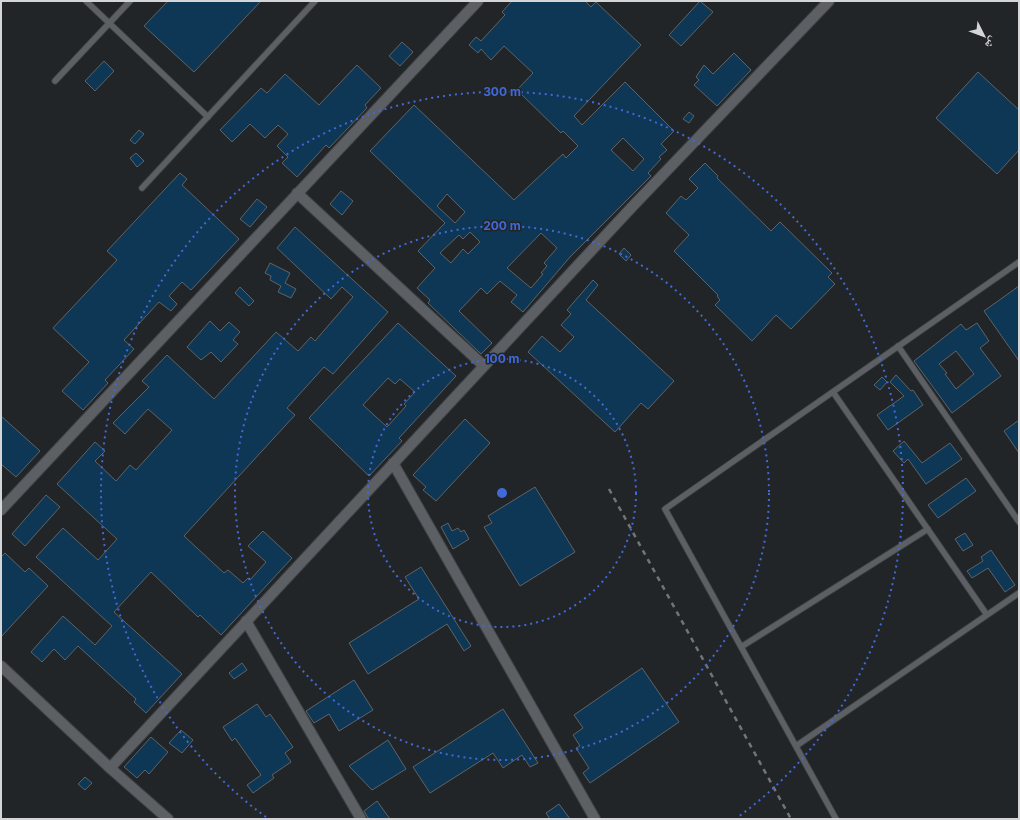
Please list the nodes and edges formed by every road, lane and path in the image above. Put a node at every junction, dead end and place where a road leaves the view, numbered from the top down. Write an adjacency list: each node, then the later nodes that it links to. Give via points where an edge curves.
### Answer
1 (86, 1): 6 (lane)
2 (130, 1): 6 (lane)
3 (315, 1): 8 (lane)
4 (478, 1): 10 (street)
5 (829, 1): 13 (street)
6 (109, 23): 7 (lane); 8 (lane)
7 (55, 81)
8 (208, 117): 9 (lane)
9 (142, 188)
10 (297, 193): 13 (street); 16 (street)
11 (1019, 262): 12 (lane)
12 (898, 346): 14 (lane); 17 (lane)
13 (484, 366): 15 (street)
14 (833, 392): 18 (lane); 22 (lane, via 665,509)
15 (393, 463): 21 (street); 28 (street)
16 (1, 510)
17 (1019, 522)
18 (928, 529): 20 (lane); 22 (lane)
19 (1019, 593): 20 (lane)
20 (987, 615): 24 (lane)
21 (246, 621): 25 (street); 27 (street)
22 (741, 647): 24 (lane)
23 (1, 666): 25 (street)
24 (796, 746): 29 (lane)
25 (110, 768): 26 (street)
26 (168, 819)
27 (361, 819)
28 (595, 819)
29 (836, 819)

